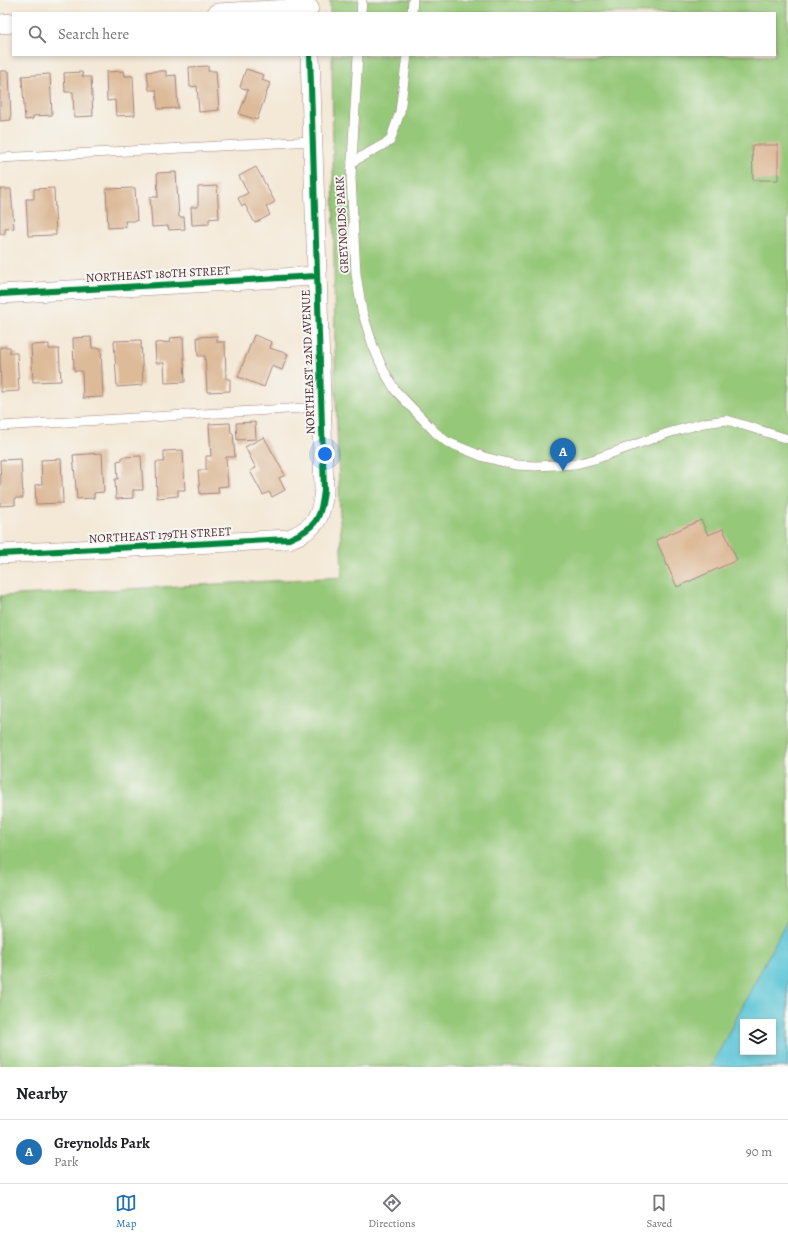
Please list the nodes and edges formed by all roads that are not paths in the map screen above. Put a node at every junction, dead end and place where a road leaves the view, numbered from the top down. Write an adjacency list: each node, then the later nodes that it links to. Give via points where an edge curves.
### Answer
1 (362, 0): 5 (lane)
2 (413, 0): 6 (lane)
3 (309, 7): 4 (street)
4 (232, 12)
5 (361, 12)
6 (412, 12)
7 (12, 23): 8 (street)
8 (0, 24)
9 (310, 56): 12 (street, NORTHEAST 22ND AVENUE)
10 (358, 56): 14 (lane, GREYNOLDS PARK)
11 (407, 56): 14 (lane, via 400,112 390,142)
12 (313, 141): 13 (lane); 15 (street, NORTHEAST 22ND AVENUE)
13 (0, 158)
14 (352, 162): 19 (lane, GREYNOLDS PARK, via 356,274 362,311 383,369 395,390 447,442 484,457 516,465 536,466 576,464 595,460 668,433 704,423 727,420)
15 (316, 276): 16 (street, NORTHEAST 180TH STREET); 17 (street, NORTHEAST 22ND AVENUE)
16 (0, 294)
17 (321, 407): 18 (lane); 20 (street, NORTHEAST 22ND AVENUE, via 324,490 323,502)
18 (0, 426)
19 (788, 439)
20 (315, 523): 21 (street, NORTHEAST 179TH STREET, via 309,530 289,540)
21 (0, 554)

